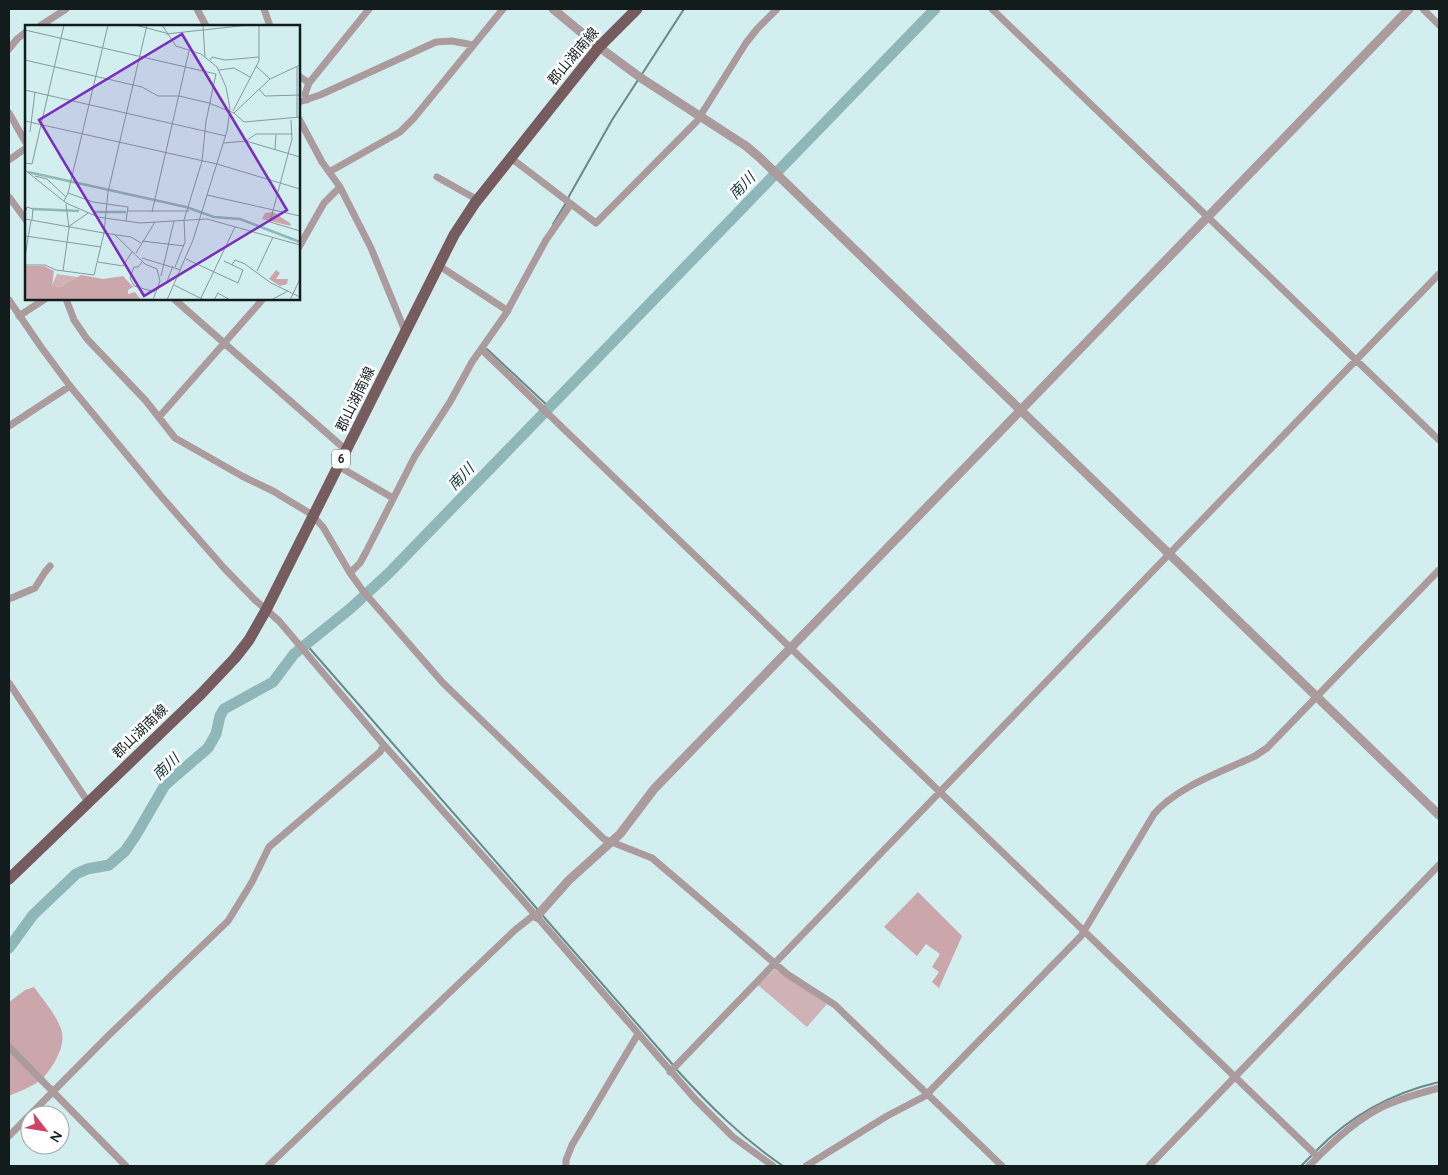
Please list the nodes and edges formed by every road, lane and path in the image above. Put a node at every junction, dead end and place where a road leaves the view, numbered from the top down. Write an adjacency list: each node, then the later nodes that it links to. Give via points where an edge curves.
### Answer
1 (66, 9): 12 (street)
2 (196, 9): 13 (street)
3 (264, 9): 14 (street)
4 (370, 9): 21 (street)
5 (502, 9): 17 (street)
6 (553, 9): 18 (street)
7 (637, 9): 18 (main road, 郡山湖南線 / 6)
8 (778, 9): 25 (street, via 746,43)
9 (992, 9): 37 (street)
10 (1409, 9): 37 (street)
11 (1423, 9): 15 (street)
12 (42, 25)
13 (205, 25)
14 (270, 25)
15 (1439, 25)
16 (25, 33): 19 (street)
17 (473, 45): 22 (street, via 436,42); 31 (street, via 404,129)
18 (599, 47): 25 (street); 29 (main road, 郡山湖南線 / 6)
19 (9, 48)
20 (300, 77): 21 (street)
21 (309, 83): 22 (street)
22 (307, 100): 23 (street)
23 (300, 102)
24 (9, 113): 27 (street)
25 (700, 116): 36 (street, via 596,223); 54 (street, via 746,146 771,168)
26 (300, 122): 31 (street)
27 (25, 141)
28 (25, 149): 30 (street)
29 (511, 158): 35 (main road, 郡山湖南線 / 6); 36 (street)
30 (9, 160)
31 (329, 172): 33 (street)
32 (437, 177): 35 (street)
33 (340, 187): 39 (street, via 324,203); 49 (street, via 371,248)
34 (9, 196): 38 (street)
35 (478, 200): 40 (main road, 郡山湖南線 / 6)
36 (571, 204): 47 (street, via 546,240)
37 (1208, 216): 52 (street); 54 (street)
38 (25, 219)
39 (300, 245)
40 (438, 265): 47 (street); 49 (main road, 郡山湖南線 / 6)
41 (1439, 274): 52 (street)
42 (9, 300): 48 (street)
43 (43, 300): 48 (street)
44 (66, 300): 55 (street, via 74,320 87,339)
45 (175, 300): 50 (street)
46 (262, 300): 50 (street)
47 (508, 310): 51 (street)
48 (19, 316): 53 (street)
49 (405, 331): 58 (main road, 郡山湖南線 / 6)
50 (223, 343): 55 (street); 58 (street)
51 (481, 349): 60 (street); 68 (street)
52 (1356, 360): 57 (street); 62 (street)
53 (70, 386): 56 (street); 67 (street, via 160,495)
54 (1020, 410): 62 (street); 68 (street)
55 (159, 417): 61 (street, via 175,438 273,491)
56 (9, 426)
57 (1439, 440)
58 (346, 450): 59 (main road, 郡山湖南線 / 6)
59 (338, 466): 60 (street); 61 (main road, 郡山湖南線 / 6)
60 (393, 498): 65 (street, via 360,563)
61 (313, 517): 65 (street, via 323,527); 67 (main road, 郡山湖南線 / 6)
62 (1170, 555): 70 (street); 72 (street)
63 (50, 566): 66 (street, via 35,588)
64 (1439, 570): 70 (street)
65 (350, 572): 75 (street, via 443,683)
66 (9, 599)
67 (266, 610): 71 (street, via 279,621); 73 (main road, 郡山湖南線 / 6, via 250,640 235,658)
68 (791, 647): 72 (street); 75 (street, via 654,788 626,827)
69 (9, 683): 73 (street)
70 (1317, 697): 74 (street); 79 (street, via 1261,753 1160,806)
71 (384, 745): 78 (street); 86 (street, via 380,752 269,847 228,921)
72 (941, 792): 79 (street); 80 (street)
73 (88, 802): 77 (main road, 郡山湖南線 / 6)
74 (1439, 815)
75 (610, 842): 78 (street); 80 (street, via 660,864)
76 (1439, 865): 84 (street)
77 (9, 879)
78 (535, 916): 81 (street); 91 (street, via 515,930)
79 (1084, 931): 84 (street); 87 (street)
80 (776, 964): 83 (street); 87 (street, via 835,1005)
81 (638, 1034): 83 (street); 92 (street, via 572,1145)
82 (9, 1047): 86 (street)
83 (673, 1069): 93 (street, via 733,1137)
84 (1235, 1078): 89 (street); 96 (street)
85 (1439, 1088): 89 (street, via 1382,1107 1353,1126)
86 (53, 1092): 88 (street); 90 (street)
87 (927, 1094): 94 (street); 95 (street)
88 (9, 1136)
89 (1318, 1157): 97 (street)
90 (126, 1166)
91 (268, 1166)
92 (566, 1166)
93 (773, 1166)
94 (806, 1166)
95 (1002, 1166)
96 (1149, 1166)
97 (1309, 1166)

